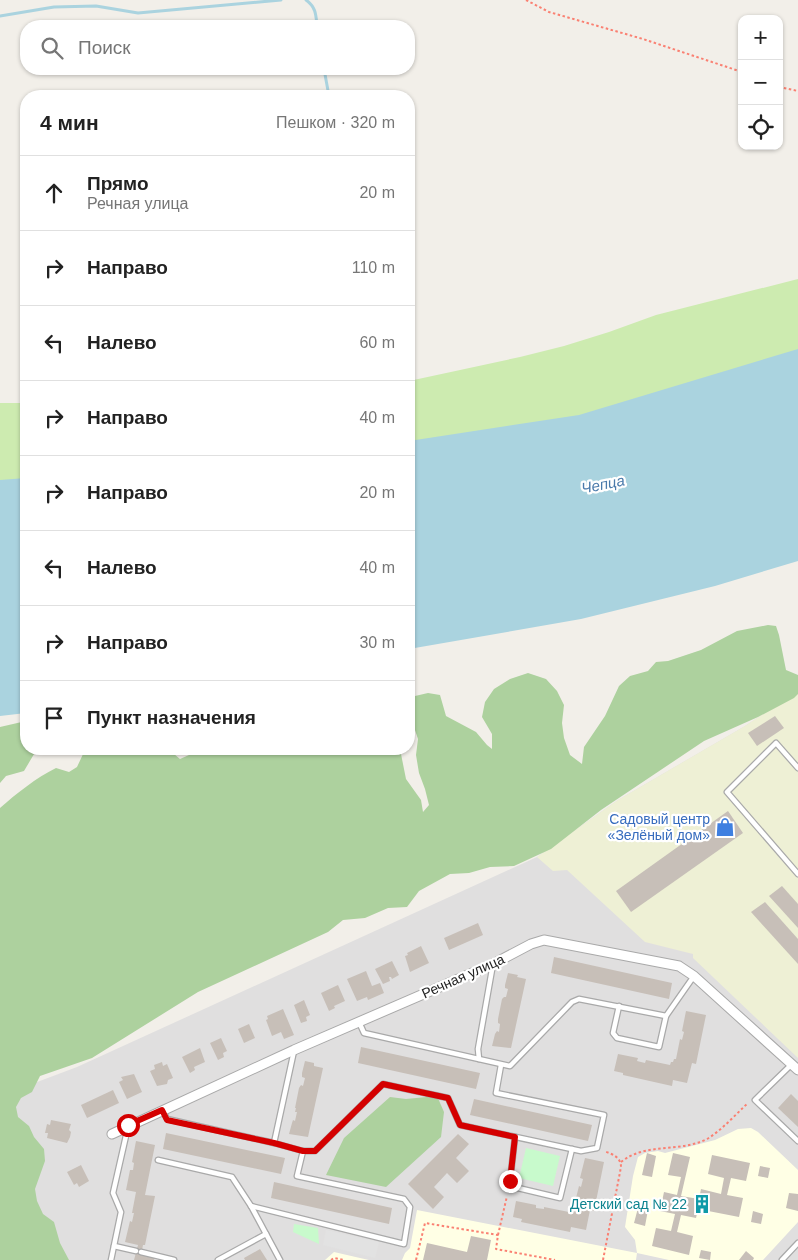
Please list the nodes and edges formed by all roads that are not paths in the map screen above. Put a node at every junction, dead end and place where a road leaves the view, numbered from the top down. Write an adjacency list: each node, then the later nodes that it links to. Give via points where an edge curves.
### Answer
1 (798, 768): 2 (lane, via 776,743 727,792)
2 (798, 874)
3 (493, 964): 4 (street, Речная улица, via 544,940 679,966); 7 (street, Речная улица); 9 (lane)
4 (694, 976): 6 (lane); 11 (street, Речная улица)
5 (619, 1006): 6 (lane); 6 (lane, via 613,1033 617,1038 659,1047); 10 (lane, via 579,998 510,1066)
6 (666, 1016)
7 (359, 1022): 8 (street, Речная улица); 9 (lane, via 364,1033)
8 (294, 1050): 12 (street, Речная улица); 17 (lane)
9 (479, 1058): 10 (lane)
10 (501, 1065): 18 (lane, via 496,1094 604,1116 597,1148)
11 (795, 1067): 16 (lane, via 755,1100)
12 (162, 1110): 13 (street, Речная улица); 17 (lane, via 167,1120)
13 (128, 1125): 14 (street, Речная улица); 24 (lane, via 113,1192 121,1212)
14 (112, 1134)
15 (515, 1137): 18 (lane); 18 (lane, via 510,1181 518,1188 560,1198); 19 (lane, via 460,1125 448,1098 383,1084 315,1151)
16 (798, 1141)
17 (274, 1143): 19 (lane)
18 (572, 1149)
19 (303, 1151): 21 (lane, via 297,1176 404,1199 410,1207 404,1244)
20 (158, 1160): 21 (lane, via 232,1177)
21 (251, 1206): 22 (lane)
22 (266, 1234): 27 (lane); 28 (lane)
23 (798, 1243): 29 (lane)
24 (114, 1246): 25 (lane); 26 (lane)
25 (111, 1260)
26 (174, 1260)
27 (218, 1260)
28 (280, 1260)
29 (782, 1260)

